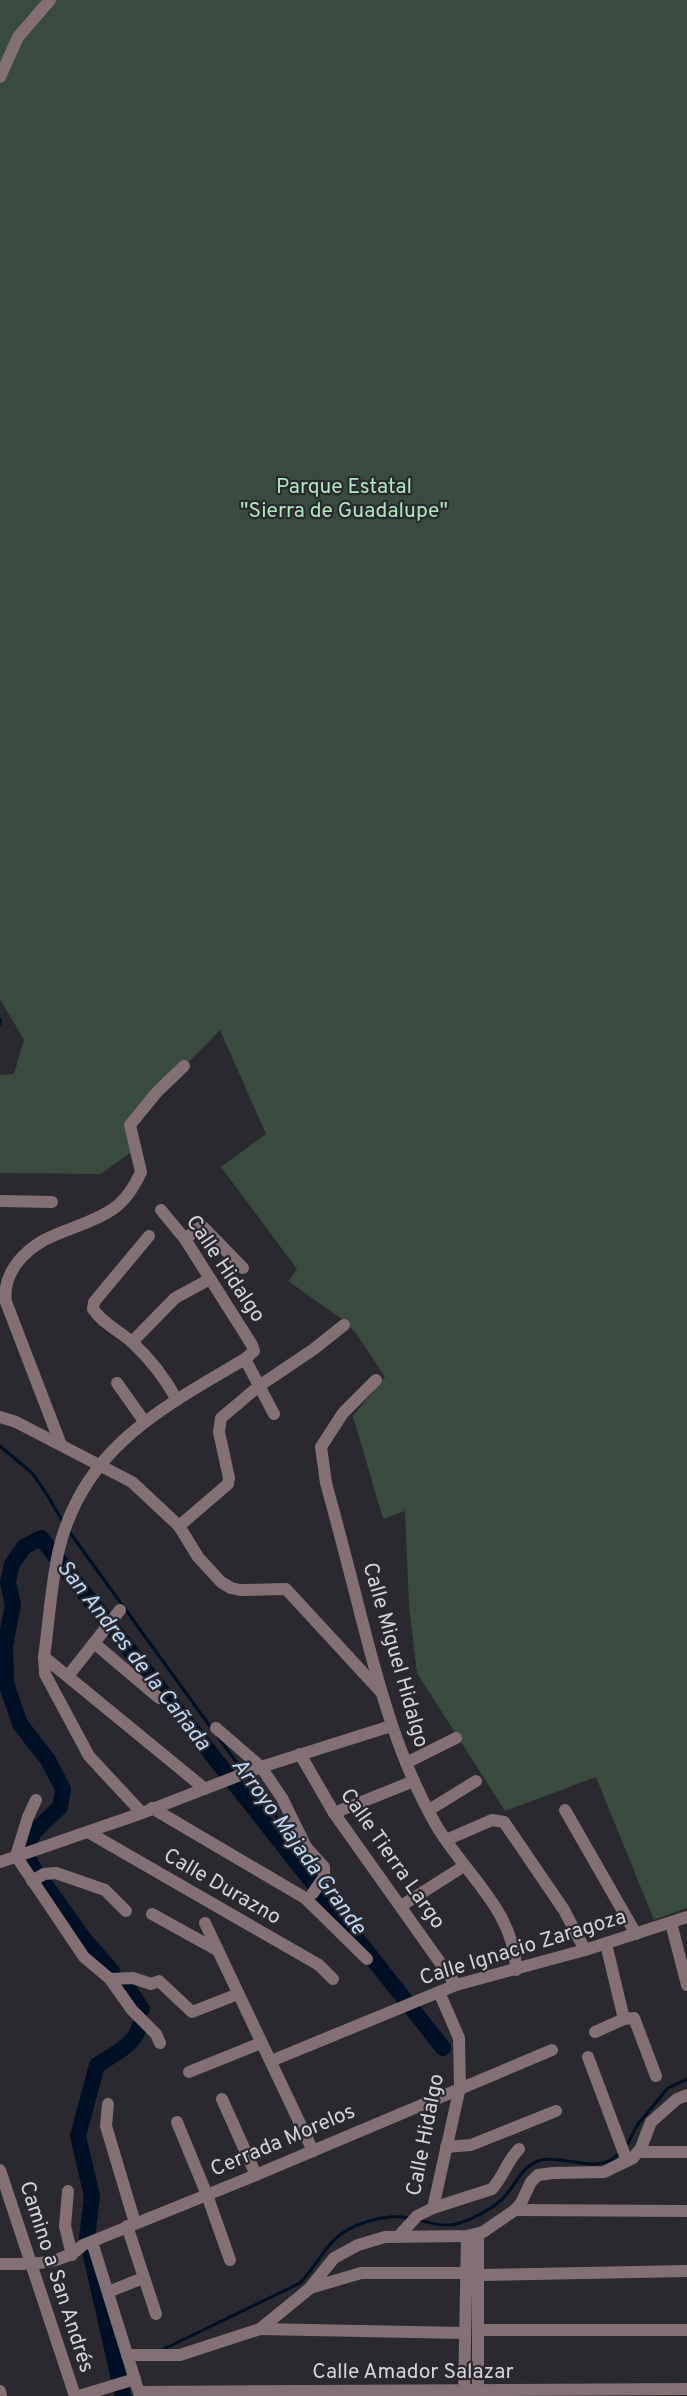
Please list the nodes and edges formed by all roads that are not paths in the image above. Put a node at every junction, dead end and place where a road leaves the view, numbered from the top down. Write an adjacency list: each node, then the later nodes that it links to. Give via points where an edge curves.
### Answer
1 (50, 0): 2 (street, via 18,37)
2 (0, 77)
3 (184, 1066): 21 (street, via 129,1125 141,1172 122,1201 105,1214 56,1233 33,1247 12,1270 7,1282 6,1302)
4 (0, 1201): 5 (street)
5 (52, 1202)
6 (161, 1210): 8 (street, Calle Hidalgo)
7 (149, 1236): 12 (street, via 94,1302 93,1309 98,1315)
8 (185, 1239): 9 (street, via 203,1227); 10 (street, Calle Hidalgo)
9 (243, 1268)
10 (210, 1278): 12 (street, via 175,1298); 13 (street, Calle Hidalgo, via 252,1345)
11 (344, 1325): 16 (street)
12 (132, 1342): 17 (street, via 163,1376)
13 (249, 1355): 16 (street, Calle Hidalgo); 17 (street)
14 (375, 1380): 28 (street, Calle Miguel Hidalgo, via 343,1413 321,1447 326,1483)
15 (117, 1383): 20 (street)
16 (259, 1386): 18 (street, Calle Hidalgo); 23 (street, via 226,1413 218,1427 228,1484)
17 (177, 1400): 20 (street)
18 (274, 1414)
19 (0, 1417): 21 (street)
20 (144, 1421): 22 (street)
21 (61, 1445): 22 (street)
22 (98, 1464): 23 (street, via 132,1482); 26 (street, via 75,1505 59,1548)
23 (179, 1526): 28 (street, via 198,1557 231,1588 286,1589)
24 (120, 1610): 25 (street)
25 (94, 1643): 27 (street); 29 (street)
26 (44, 1657): 27 (street); 42 (street, via 45,1674 89,1756)
27 (68, 1676): 38 (street)
28 (381, 1692): 30 (street, Calle Miguel Hidalgo)
29 (159, 1698)
30 (391, 1726): 33 (street); 34 (street, Calle Miguel Hidalgo)
31 (216, 1728): 35 (street)
32 (456, 1738): 34 (street)
33 (300, 1754): 35 (street); 43 (street, Calle Tierra Largo)
34 (406, 1763): 36 (street, Calle Miguel Hidalgo)
35 (261, 1767): 38 (street); 50 (street, via 282,1798 306,1847 324,1867 324,1877)
36 (414, 1781): 40 (street, Calle Miguel Hidalgo); 43 (street)
37 (476, 1781): 40 (street)
38 (205, 1789): 42 (street)
39 (36, 1800): 46 (street)
40 (429, 1810): 45 (street, Calle Miguel Hidalgo)
41 (565, 1810): 57 (street)
42 (147, 1811): 44 (street); 61 (street, via 305,1898)
43 (334, 1813): 51 (street, Calle Tierra Largo)
44 (88, 1832): 46 (street); 64 (street, Calle Durazno, via 319,1965)
45 (446, 1840): 48 (street, Calle Miguel Hidalgo); 60 (street, via 492,1820 508,1826 564,1910)
46 (16, 1856): 47 (street); 49 (street)
47 (0, 1862)
48 (464, 1866): 51 (street); 62 (street, Calle Miguel Hidalgo, via 500,1912 511,1933)
49 (32, 1881): 52 (street, via 56,1873 105,1890); 63 (street, via 84,1957)
50 (313, 1893)
51 (401, 1906): 65 (street, Calle Tierra Largo)
52 (126, 1911)
53 (152, 1914): 59 (street)
54 (687, 1917): 56 (street, Calle Ignacio Zaragoza)
55 (206, 1923): 59 (street)
56 (671, 1923): 57 (street, Calle Ignacio Zaragoza); 66 (street)
57 (636, 1934): 58 (street, Calle Ignacio Zaragoza)
58 (606, 1944): 60 (street, Calle Ignacio Zaragoza); 69 (street)
59 (217, 1950): 68 (street)
60 (585, 1950): 62 (street, Calle Ignacio Zaragoza)
61 (367, 1959)
62 (516, 1970): 65 (street, Calle Ignacio Zaragoza)
63 (110, 1978): 68 (street, via 160,1982 192,2012); 71 (street)
64 (333, 1979)
65 (456, 1985): 67 (street, Calle Ignacio Zaragoza)
66 (687, 1985)
67 (439, 1992): 75 (street, Calle Ignacio Zaragoza); 78 (street, Calle Hidalgo, via 459,2038)
68 (238, 1994): 72 (street)
69 (624, 2019): 70 (street); 77 (street, via 637,2022)
70 (595, 2032)
71 (160, 2043)
72 (261, 2043): 75 (street); 76 (street)
73 (552, 2050): 78 (street, Cerrada Morelos)
74 (588, 2056): 89 (street)
75 (271, 2061): 86 (street)
76 (189, 2072)
77 (656, 2076)
78 (460, 2087): 84 (street, Calle Hidalgo); 86 (street, Cerrada Morelos)
79 (687, 2095): 87 (street, via 651,2122)
80 (222, 2099): 91 (street)
81 (108, 2104): 97 (street, via 106,2127)
82 (556, 2110): 84 (street, via 471,2145)
83 (177, 2122): 93 (street)
84 (446, 2147): 94 (street, Calle Hidalgo)
85 (519, 2149): 94 (street, via 492,2189)
86 (313, 2151): 91 (street, Cerrada Morelos)
87 (639, 2152): 88 (street); 89 (street)
88 (687, 2152)
89 (627, 2161): 95 (street, via 604,2172 541,2174 531,2182)
90 (0, 2170): 104 (street, Camino a San Andrés)
91 (256, 2175): 93 (street, Cerrada Morelos)
92 (68, 2191): 101 (street, via 65,2226)
93 (207, 2195): 97 (street, Cerrada Morelos); 102 (street)
94 (433, 2208): 99 (street, Calle Hidalgo, via 417,2216)
95 (514, 2210): 96 (street); 98 (street)
96 (687, 2211)
97 (131, 2225): 100 (street, Cerrada Morelos); 108 (street)
98 (473, 2235): 99 (street); 106 (street); 107 (street)
99 (398, 2237): 109 (street, via 374,2239 340,2254)
100 (88, 2243): 101 (street, Cerrada Morelos); 110 (street)
101 (72, 2255): 104 (street, Cerrada Morelos)
102 (230, 2260)
103 (0, 2264): 104 (street, Cerrada Morelos)
104 (30, 2265): 125 (street, Camino a San Andrés)
105 (687, 2271): 107 (street)
106 (466, 2273): 109 (street, via 361,2273); 115 (street)
107 (479, 2275): 113 (street)
108 (143, 2278): 110 (street); 111 (street)
109 (309, 2289): 112 (street)
110 (108, 2292): 116 (street)
111 (156, 2314)
112 (260, 2329): 115 (street); 116 (street, via 185,2354)
113 (478, 2330): 114 (street); 123 (street)
114 (687, 2330)
115 (464, 2333): 122 (street)
116 (127, 2355): 117 (street)
117 (135, 2379): 121 (street); 125 (street)
118 (687, 2389): 120 (street, Calle Amador Salazar)
119 (0, 2391): 124 (street)
120 (631, 2393): 123 (street, Calle Amador Salazar)
121 (140, 2394): 122 (street, Calle Amador Salazar)
122 (464, 2394): 123 (street, Calle Amador Salazar)
123 (478, 2394)
124 (2, 2396)
125 (77, 2396)

